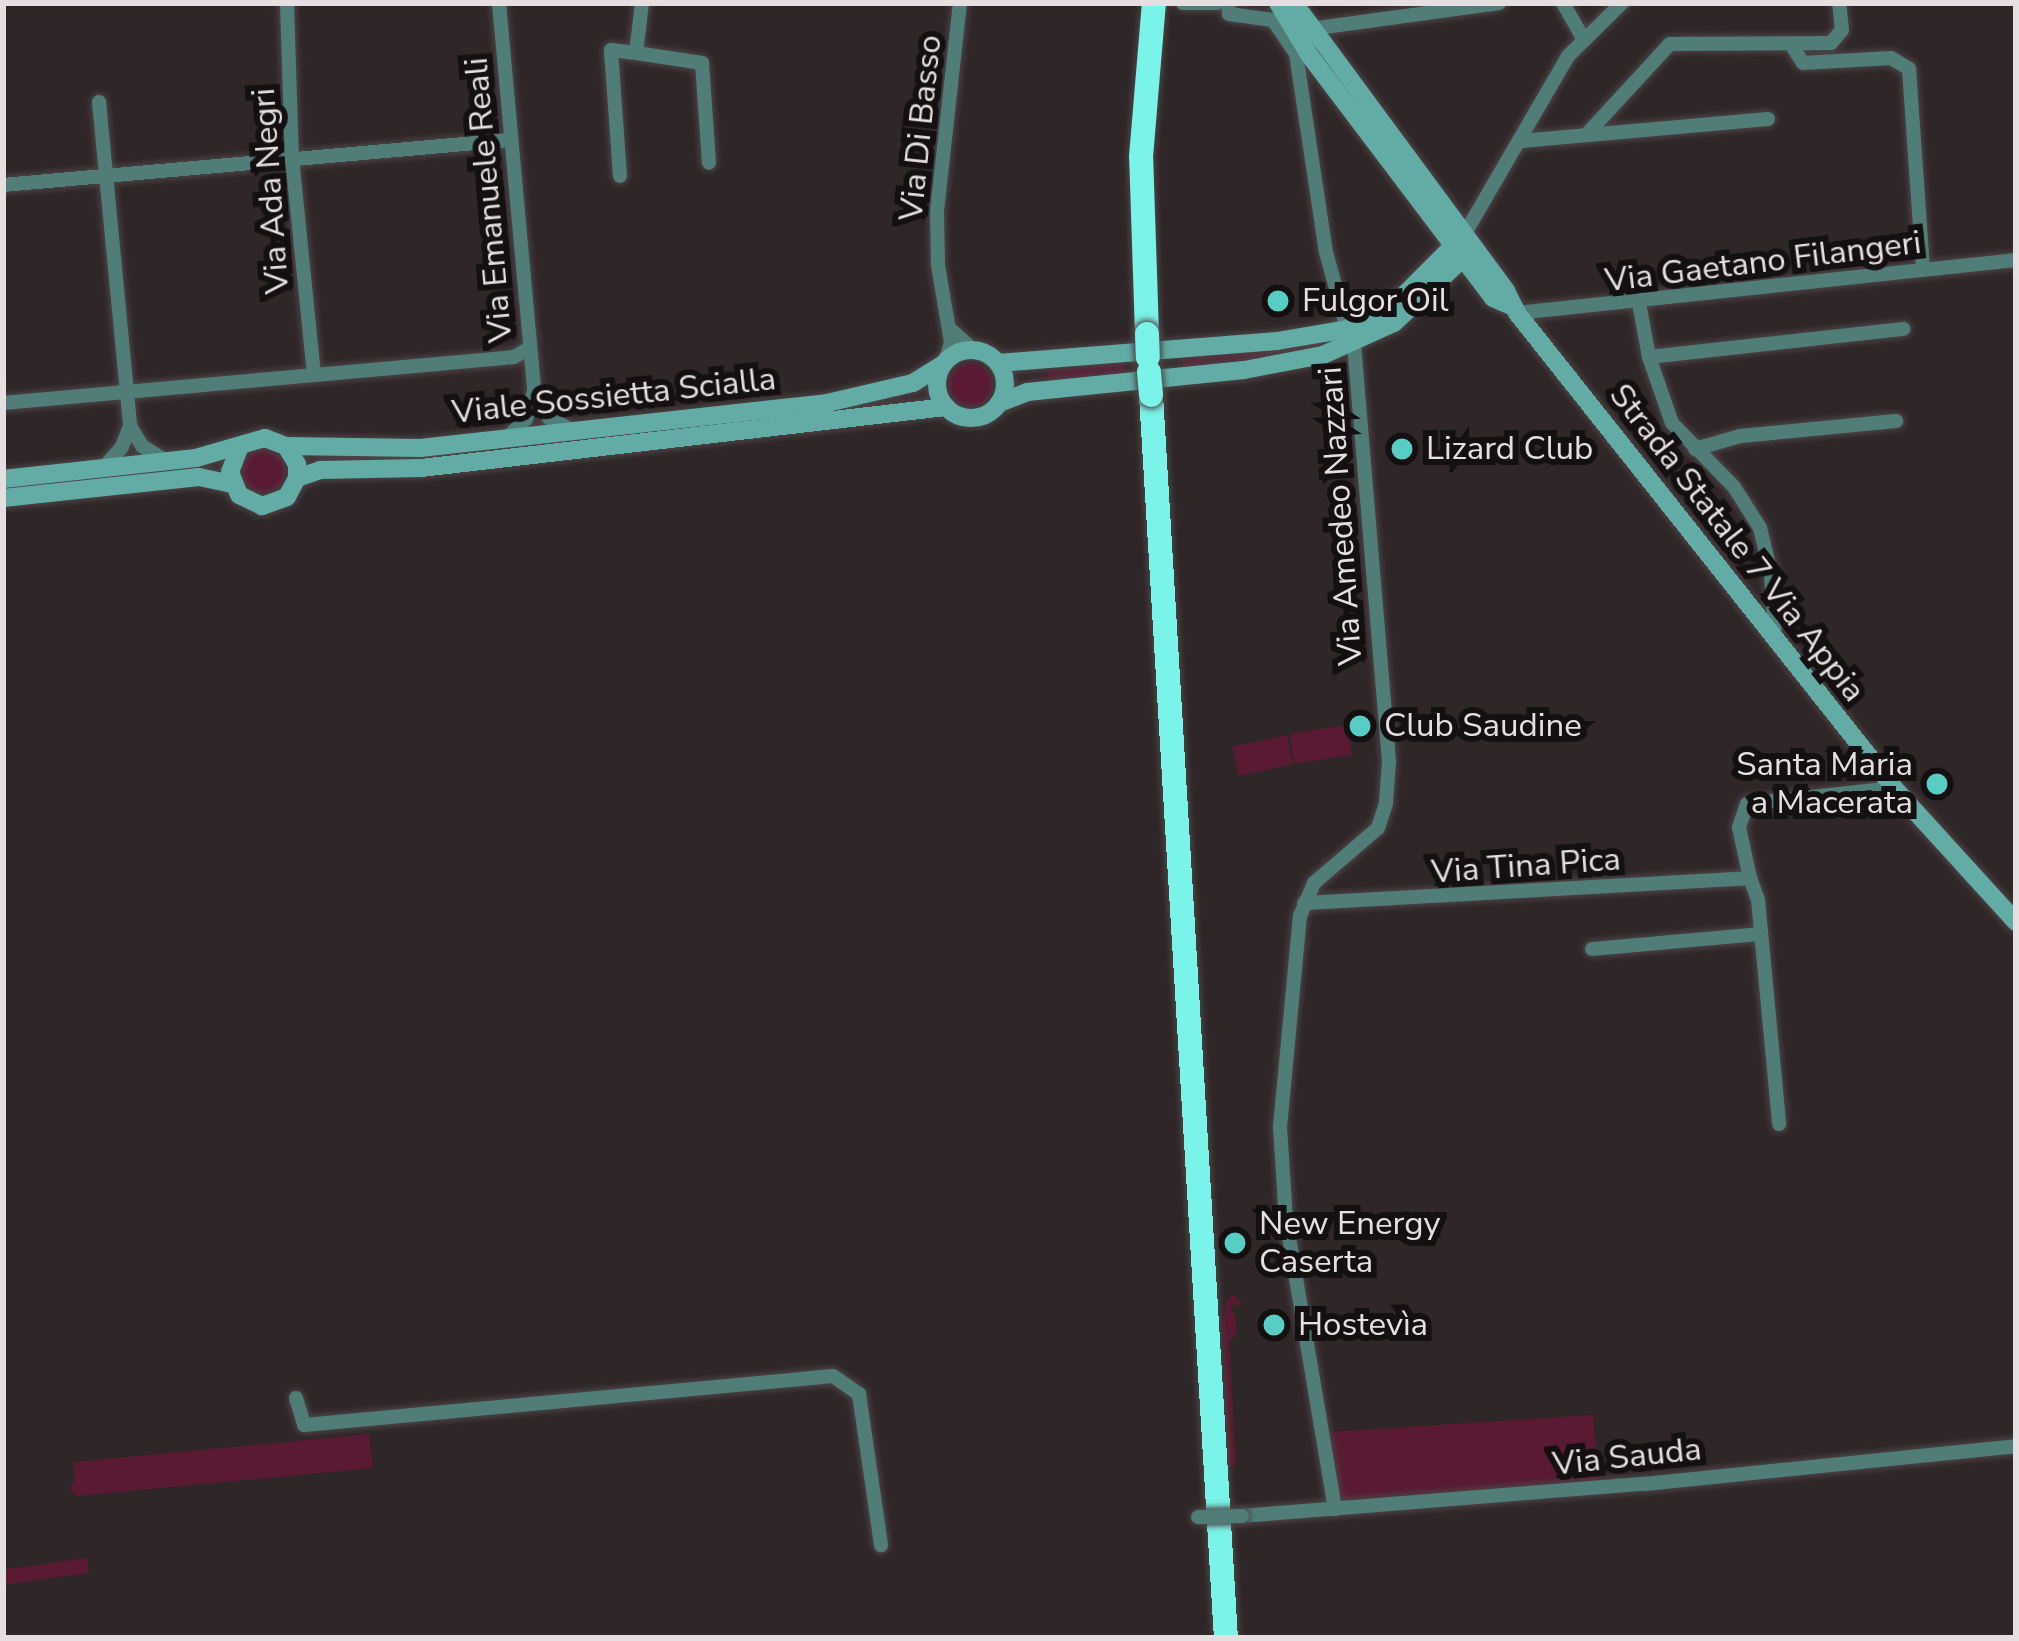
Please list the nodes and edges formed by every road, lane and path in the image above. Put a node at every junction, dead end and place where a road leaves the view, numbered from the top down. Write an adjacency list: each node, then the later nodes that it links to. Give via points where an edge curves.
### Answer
1 (287, 3): 27 (street, Via Ada Negri)
2 (499, 3): 25 (street, Via Emanuele Reali)
3 (642, 3): 19 (street)
4 (960, 3): 37 (street, Via Di Basso, via 937,211)
5 (1183, 3): 6 (street)
6 (1217, 3)
7 (1228, 3): 21 (street, Via Amedeo Nazzari, via 1229,14 1273,20 1292,46)
8 (1278, 3): 20 (street, Strada Statale 7 Via Appia)
9 (1294, 3): 16 (street, Strada Statale 7 Via Appia)
10 (1499, 3): 14 (street)
11 (1563, 3): 17 (street)
12 (1622, 3): 17 (street)
13 (1839, 3): 18 (street, via 1838,38)
14 (1415, 9): 16 (street, via 1346,15)
15 (1144, 14): 77 (highway, via 1149,365)
16 (1310, 29): 32 (street, Strada Statale 7 Via Appia)
17 (1583, 38): 26 (street)
18 (1786, 44): 24 (street, via 1670,44); 34 (street, via 1803,63 1892,58 1909,69)
19 (636, 52): 28 (street, via 703,63); 30 (street, via 611,50)
20 (1318, 67): 21 (street); 32 (street, Strada Statale 7 Via Appia)
21 (1298, 79): 39 (street, Via Amedeo Nazzari, via 1326,252)
22 (99, 103): 29 (street)
23 (1768, 119): 24 (street)
24 (1586, 135): 26 (street)
25 (509, 140): 27 (street); 40 (street, Via Emanuele Reali)
26 (1522, 141): 32 (street)
27 (292, 158): 29 (street); 45 (street, Via Ada Negri)
28 (709, 163)
29 (106, 176): 31 (street); 46 (street)
30 (620, 176)
31 (3, 185)
32 (1464, 247): 36 (street, Strada Statale 7 Via Appia); 39 (street, Viale Sossietta Scialla)
33 (2016, 260): 34 (street, Via Gaetano Filangeri)
34 (1923, 270): 35 (street, Via Gaetano Filangeri)
35 (1640, 303): 36 (street, Via Gaetano Filangeri); 42 (street)
36 (1514, 310): 64 (street, Strada Statale 7 Via Appia)
37 (950, 328): 41 (street); 43 (street, Via Di Basso)
38 (1903, 329): 42 (street)
39 (1350, 336): 44 (street, Viale Sossietta Scialla); 49 (street, Viale Sossietta Scialla, via 1281,364 1028,392); 67 (street, Via Amedeo Nazzari, via 1389,760 1386,803 1378,828 1332,865)
40 (528, 349): 45 (street); 47 (street, Via Emanuele Reali)
41 (973, 350): 43 (street, Viale Sossietta Scialla); 44 (street)
42 (1649, 357): 57 (street, via 1672,422)
43 (944, 363): 50 (street, via 937,383); 53 (street, Viale Sossietta Scialla, via 913,382 840,401)
44 (998, 363): 49 (street, via 1005,383)
45 (314, 375): 46 (street)
46 (127, 391): 48 (street); 52 (street)
47 (534, 391): 53 (street, via 549,418); 54 (street, via 526,419)
48 (3, 403)
49 (999, 404): 50 (street, Viale Sossietta Scialla, via 976,417)
50 (946, 407): 60 (street, Viale Sossietta Scialla)
51 (1896, 421): 57 (street, via 1740,436)
52 (130, 427): 58 (street, via 142,446); 59 (street)
53 (574, 430): 54 (street, Viale Sossietta Scialla)
54 (507, 437): 55 (street, Viale Sossietta Scialla, via 384,450)
55 (286, 446): 56 (street, Viale Sossietta Scialla, via 258,438); 60 (street)
56 (239, 448): 58 (street, Viale Sossietta Scialla); 62 (street)
57 (1695, 449): 64 (street, via 1760,528)
58 (168, 461): 59 (street, Viale Sossietta Scialla)
59 (103, 468): 61 (street, Viale Sossietta Scialla)
60 (297, 478): 62 (street, Viale Sossietta Scialla, via 287,497 268,505 249,502)
61 (3, 479)
62 (232, 484): 63 (street, Viale Sossietta Scialla, via 208,477)
63 (3, 498)
64 (1776, 640): 65 (street, Strada Statale 7 Via Appia)
65 (1894, 788): 66 (street, via 1747,804 1739,827); 68 (street, Strada Statale 7 Via Appia)
66 (1750, 878): 67 (street, Via Tina Pica); 69 (street)
67 (1304, 903): 74 (street, Via Amedeo Nazzari, via 1282,1108 1284,1201)
68 (2016, 922)
69 (1760, 934): 70 (street); 71 (street)
70 (1592, 949)
71 (1779, 1124)
72 (296, 1398): 76 (street, via 304,1425 833,1376 859,1394)
73 (2016, 1446): 74 (street, Via Sauda)
74 (1335, 1509): 75 (street, Via Sauda, bridge)
75 (1198, 1517)
76 (881, 1545)
77 (1226, 1638)

